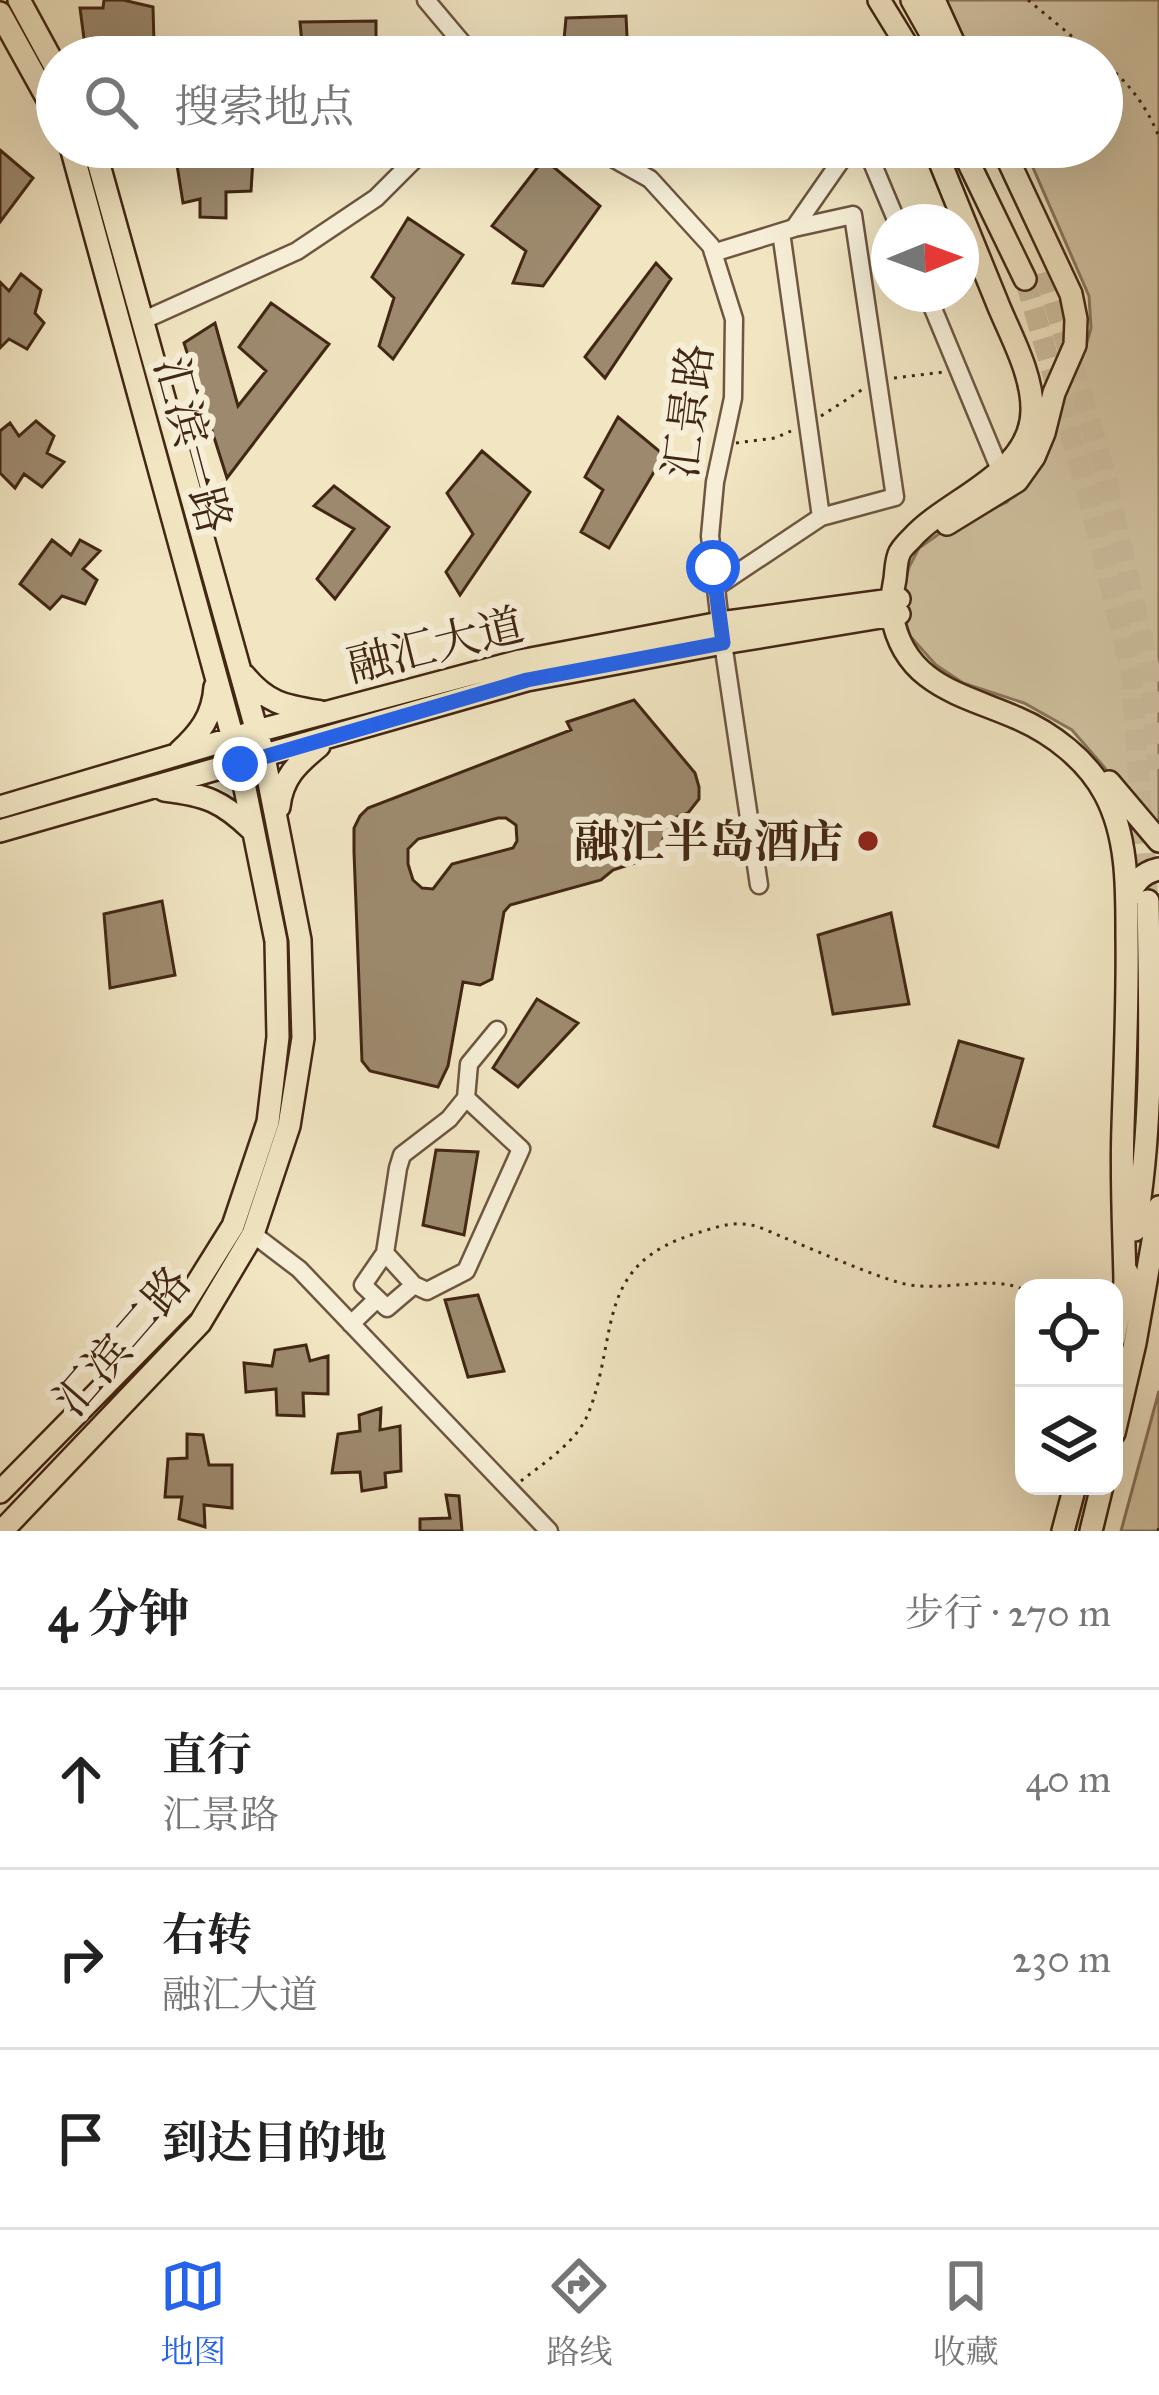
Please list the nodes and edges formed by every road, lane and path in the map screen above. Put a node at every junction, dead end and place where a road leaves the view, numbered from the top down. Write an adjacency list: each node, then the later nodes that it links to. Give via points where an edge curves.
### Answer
1 (19, 0): 8 (main road)
2 (426, 0): 9 (street)
3 (911, 0): 12 (main road)
4 (934, 0): 13 (main road)
5 (1028, 0): 14 (path)
6 (879, 1): 10 (main road); 11 (main road)
7 (0, 13): 15 (main road)
8 (39, 36)
9 (456, 36)
10 (892, 36)
11 (901, 36)
12 (932, 36)
13 (950, 36)
14 (1072, 36)
15 (36, 78)
16 (1123, 78): 17 (path)
17 (1159, 137)
18 (77, 168): 43 (main road, 汇滨一路)
19 (100, 168): 32 (main road, 汇滨一路)
20 (407, 168): 32 (street, via 297,251)
21 (630, 168): 30 (street, 汇景路, via 650,179)
22 (834, 168): 29 (street)
23 (874, 168): 28 (street)
24 (943, 168): 37 (main road, via 1033,405 1022,446)
25 (973, 168): 26 (main road, via 1035,276)
26 (999, 168)
27 (1012, 168): 40 (main road, via 1071,294 1075,345 1034,457 1017,481 908,552)
28 (889, 204)
29 (787, 230): 30 (street); 34 (street, via 853,215); 35 (street)
30 (713, 253): 36 (street, 汇景路, via 734,319)
31 (934, 312): 33 (street)
32 (144, 320): 42 (main road, 汇滨一路)
33 (958, 370): 34 (path); 37 (street)
34 (878, 380): 35 (path); 38 (street, via 895,497)
35 (808, 424): 36 (path); 38 (street)
36 (723, 445): 39 (street, 汇景路, via 710,536)
37 (1000, 470): 40 (main road, via 900,551)
38 (821, 517): 39 (street)
39 (716, 587): 41 (street, 汇景路)
40 (895, 607): 41 (main road, 融汇大道); 56 (main road, via 934,673 1055,728 1094,761); 59 (main road, via 900,642 930,680 1050,735 1086,767 1116,819)
41 (721, 633): 44 (main road, 融汇大道, via 520,662); 46 (main road, 融汇大道); 58 (street, 汇景路)
42 (240, 670): 44 (main road, via 276,703); 45 (main road, 汇滨一路)
43 (216, 675): 47 (main road, 汇滨一路); 48 (main road, via 207,720)
44 (327, 713): 45 (main road, 融汇大道)
45 (257, 731): 47 (main road, 融汇大道); 49 (main road, 汇滨一路)
46 (329, 737): 49 (main road, 融汇大道); 53 (main road, via 291,770)
47 (233, 738): 48 (main road, 融汇大道); 50 (main road, 汇滨一路)
48 (175, 755): 52 (main road, 融汇大道)
49 (264, 757): 50 (main road, 融汇大道); 53 (main road, 汇滨二路)
50 (240, 764): 51 (main road, 融汇大道); 55 (main road, 汇滨二路)
51 (151, 788): 54 (main road, 融汇大道); 55 (main road, via 209,798)
52 (0, 807)
53 (278, 820): 63 (main road, 汇滨二路, via 301,940 303,1038 289,1126)
54 (0, 830)
55 (254, 832): 73 (main road, 汇滨二路, via 276,941 278,1037 268,1122 233,1226 183,1306)
56 (1159, 841)
57 (1159, 869): 59 (main road, via 1133,885)
58 (759, 885)
59 (1137, 901): 70 (main road, via 1150,1018)
60 (497, 1030): 61 (street, via 470,1064)
61 (466, 1098): 64 (street, via 402,1156); 66 (street, via 521,1149 466,1271 427,1291)
62 (1159, 1208): 70 (main road)
63 (254, 1234): 69 (street); 76 (main road, 汇滨二路, via 200,1323)
64 (385, 1253): 66 (street); 68 (street, via 363,1285)
65 (1159, 1271): 70 (main road)
66 (414, 1286): 68 (street, via 387,1308)
67 (1015, 1286): 72 (path, via 897,1282 751,1225 685,1237 629,1274 590,1411 576,1436)
68 (377, 1299): 69 (street)
69 (351, 1324): 72 (street)
70 (1125, 1341): 71 (main road)
71 (1120, 1387)
72 (510, 1491): 79 (street)
73 (0, 1492)
74 (1073, 1495): 80 (main road)
75 (1100, 1495): 81 (main road)
76 (34, 1498): 77 (main road, 汇滨二路); 78 (street)
77 (2, 1531)
78 (22, 1531)
79 (549, 1531)
80 (1063, 1531)
81 (1091, 1531)

